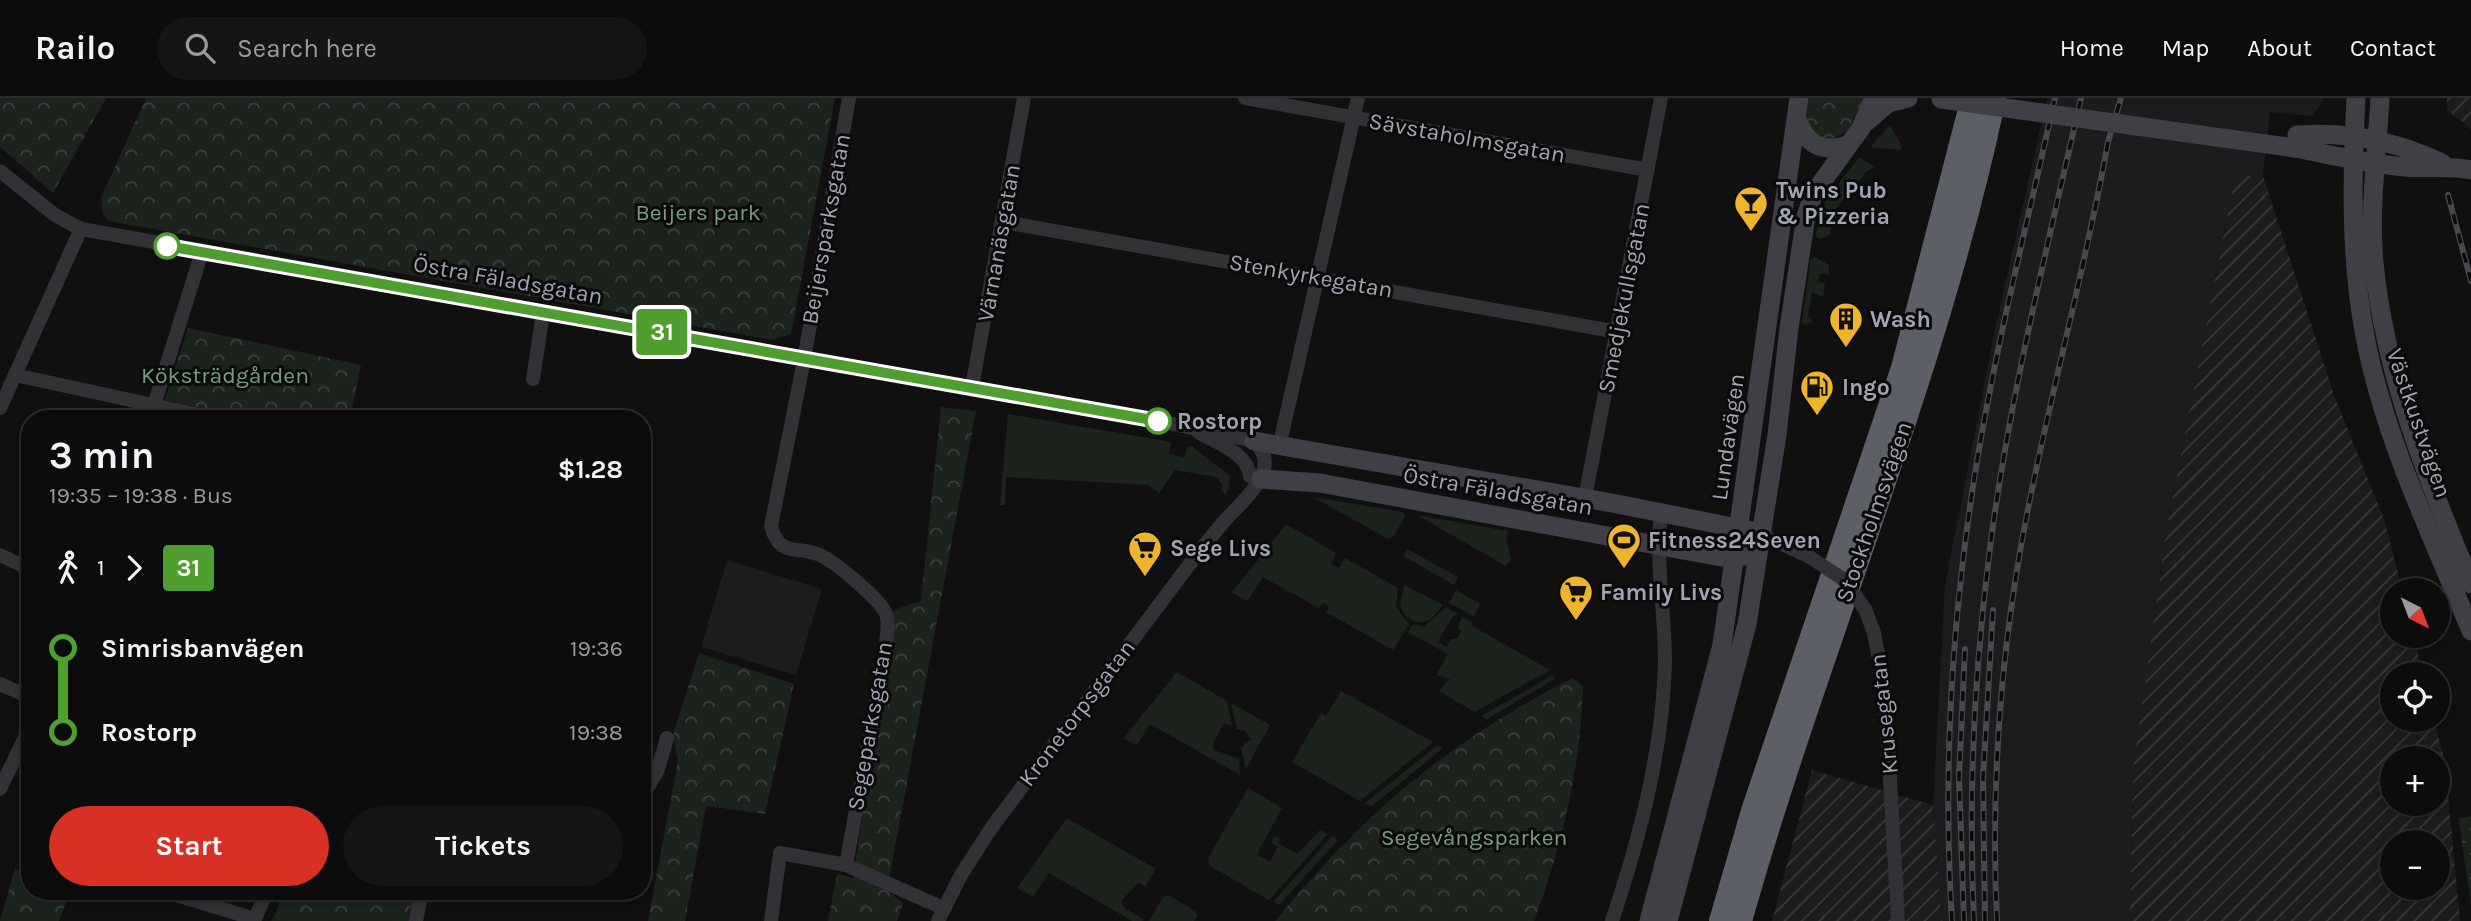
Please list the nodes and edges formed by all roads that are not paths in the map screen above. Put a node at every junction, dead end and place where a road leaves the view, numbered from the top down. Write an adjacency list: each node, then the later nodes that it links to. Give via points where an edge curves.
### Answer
1 (849, 98): 35 (street, Beijersparksgatan)
2 (1024, 98): 29 (street, Värnanäsgatan)
3 (1245, 98): 16 (street, Sävstaholmsgatan)
4 (1358, 98): 16 (street)
5 (1661, 98): 26 (street, Smedjekullsgatan)
6 (1799, 98): 17 (main road, Lundavägen)
7 (1874, 98): 18 (main road, Lundavägen)
8 (1908, 98): 18 (main road, via 1888,103)
9 (1932, 98): 15 (main road)
10 (1973, 98): 74 (highway, Stockholmsvägen, via 1903,368)
11 (1994, 98): 75 (highway, Stockholmsvägen, via 1911,402)
12 (2017, 98): 21 (main road, via 2263,133)
13 (2356, 98): 19 (main road, Västkustvägen)
14 (2380, 98): 20 (main road, Västkustvägen)
15 (1941, 99): 21 (main road, bridge)
16 (1354, 118): 26 (street, Sävstaholmsgatan); 32 (street)
17 (1797, 119): 22 (main road, via 1815,146 1834,150); 49 (main road, Lundavägen)
18 (1861, 128): 22 (main road, Lundavägen)
19 (2354, 134): 20 (main road); 21 (main road); 23 (main road, Västkustvägen)
20 (2377, 140): 24 (main road, Västkustvägen); 25 (main road, via 2410,148)
21 (2296, 142): 23 (main road)
22 (1848, 145): 50 (main road, Lundavägen, via 1814,192 1806,216)
23 (2354, 161): 24 (main road); 56 (main road, Västkustvägen, via 2354,251 2365,337 2399,452)
24 (2376, 164): 25 (main road); 55 (main road, Västkustvägen, via 2374,264 2394,372 2406,417)
25 (2446, 165): 27 (main road)
26 (1648, 170): 34 (street, Smedjekullsgatan)
27 (2471, 170)
28 (0, 171): 30 (street, Östra Fäladsgatan)
29 (1004, 222): 32 (street, Stenkyrkegatan); 38 (street, Värnanäsgatan)
30 (80, 229): 31 (street, Östra Fäladsgatan); 36 (street)
31 (202, 253): 33 (street, Östra Fäladsgatan); 41 (street)
32 (1318, 276): 34 (street, Stenkyrkegatan); 44 (street)
33 (543, 313): 35 (street, Östra Fäladsgatan); 37 (street)
34 (1618, 332): 47 (street, Smedjekullsgatan)
35 (804, 360): 38 (street, Östra Fäladsgatan); 63 (street, Segeparksgatan, via 771,526 775,539 783,548 821,555 854,580 886,611 887,618 886,646)
36 (15, 375): 39 (street); 40 (street)
37 (533, 379)
38 (972, 387): 42 (street, Östra Fäladsgatan)
39 (0, 408)
40 (148, 410)
41 (152, 410)
42 (1190, 427): 43 (street, Östra Fäladsgatan); 45 (street, Östra Fäladsgatan)
43 (1254, 441): 44 (main road, Östra Fäladsgatan); 45 (street); 46 (street, via 1263,453)
44 (1280, 443): 47 (main road, Östra Fäladsgatan)
45 (1240, 457): 46 (street)
46 (1256, 477): 51 (main road, Östra Fäladsgatan, via 1320,484); 67 (street, Kronetorpsgatan, via 1251,495 1230,514 987,833)
47 (1585, 498): 48 (main road, Östra Fäladsgatan)
48 (1661, 512): 49 (main road, Östra Fäladsgatan); 51 (street)
49 (1740, 526): 50 (main road, Östra Fäladsgatan); 53 (main road, Lundavägen)
50 (1761, 544): 53 (main road, Östra Fäladsgatan); 73 (main road, Lundavägen, via 1747,624); 76 (street, Krusegatan, bridge, via 1808,556 1843,579 1865,609 1874,633 1885,691)
51 (1657, 545): 53 (main road, Östra Fäladsgatan); 71 (street, via 1665,629 1659,738 1643,822)
52 (0, 555): 54 (street)
53 (1734, 559): 72 (main road, Lundavägen, via 1722,645)
54 (21, 565)
55 (2471, 584)
56 (2471, 631)
57 (0, 684): 58 (street)
58 (21, 692)
59 (667, 738): 61 (street)
60 (21, 746): 62 (street)
61 (651, 782)
62 (0, 789)
63 (846, 865): 67 (street); 70 (street, via 780,853)
64 (192, 900): 68 (street)
65 (263, 900): 68 (street)
66 (420, 900): 69 (street)
67 (941, 914)
68 (255, 920)
69 (416, 921)
70 (771, 921)
71 (1612, 921)
72 (1649, 921)
73 (1668, 921)
74 (1721, 921)
75 (1740, 921)
76 (1898, 921)

